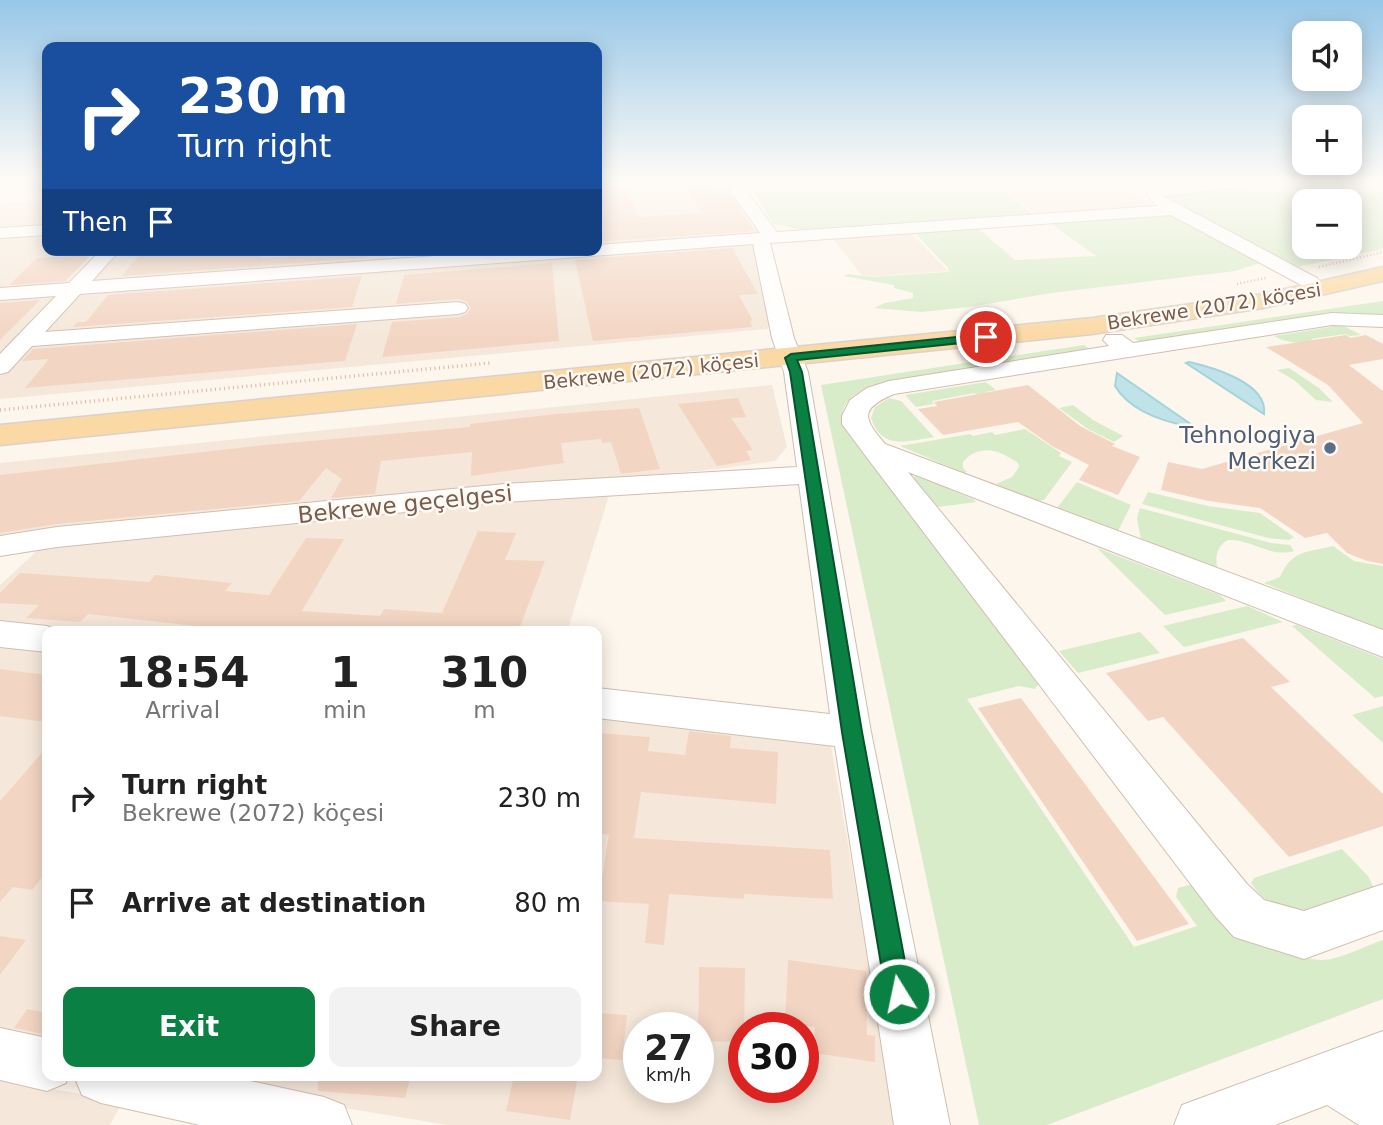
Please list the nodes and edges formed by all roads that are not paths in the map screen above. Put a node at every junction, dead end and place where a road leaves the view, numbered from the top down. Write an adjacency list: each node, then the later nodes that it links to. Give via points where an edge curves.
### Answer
1 (763, 234): 4 (street)
2 (832, 234): 4 (street)
3 (1219, 234): 10 (street)
4 (766, 238): 5 (street); 18 (street)
5 (602, 250)
6 (105, 256): 11 (street)
7 (517, 256): 11 (street)
8 (1383, 265): 10 (main road, Bekrewe (2072) köçesi)
9 (1383, 274): 15 (main road, Bekrewe (2072) köçesi, via 1263,301)
10 (1302, 277): 18 (main road, Bekrewe (2072) köçesi, via 1212,301)
11 (72, 290): 12 (street); 16 (street)
12 (0, 294)
13 (458, 308): 16 (street)
14 (1383, 321): 17 (street, via 1332,318)
15 (1092, 326): 17 (street); 18 (main road, Bekrewe (2072) köçesi)
16 (26, 340): 19 (street)
17 (1129, 350): 22 (street, via 889,388 861,401 855,409 855,424)
18 (789, 353): 20 (main road, Bekrewe (2072) köçesi); 21 (main road, Bekrewe (2072) köçesi); 23 (street, via 796,372)
19 (0, 367)
20 (0, 421)
21 (0, 435)
22 (873, 448): 27 (street); 30 (street, via 1231,900 1251,919 1304,935)
23 (810, 475): 24 (street, Bekrewe geçelgesi, via 505,493 57,537); 29 (street)
24 (0, 547)
25 (0, 634): 26 (street)
26 (42, 638)
27 (1383, 644)
28 (602, 704): 29 (street)
29 (852, 732): 38 (street)
30 (1383, 907)
31 (0, 1054): 33 (street)
32 (1383, 1057): 34 (street)
33 (42, 1063)
34 (1332, 1077): 36 (street, via 1372,1103); 39 (street)
35 (124, 1081): 37 (street)
36 (1383, 1105)
37 (324, 1125)
38 (922, 1125)
39 (1202, 1125)

